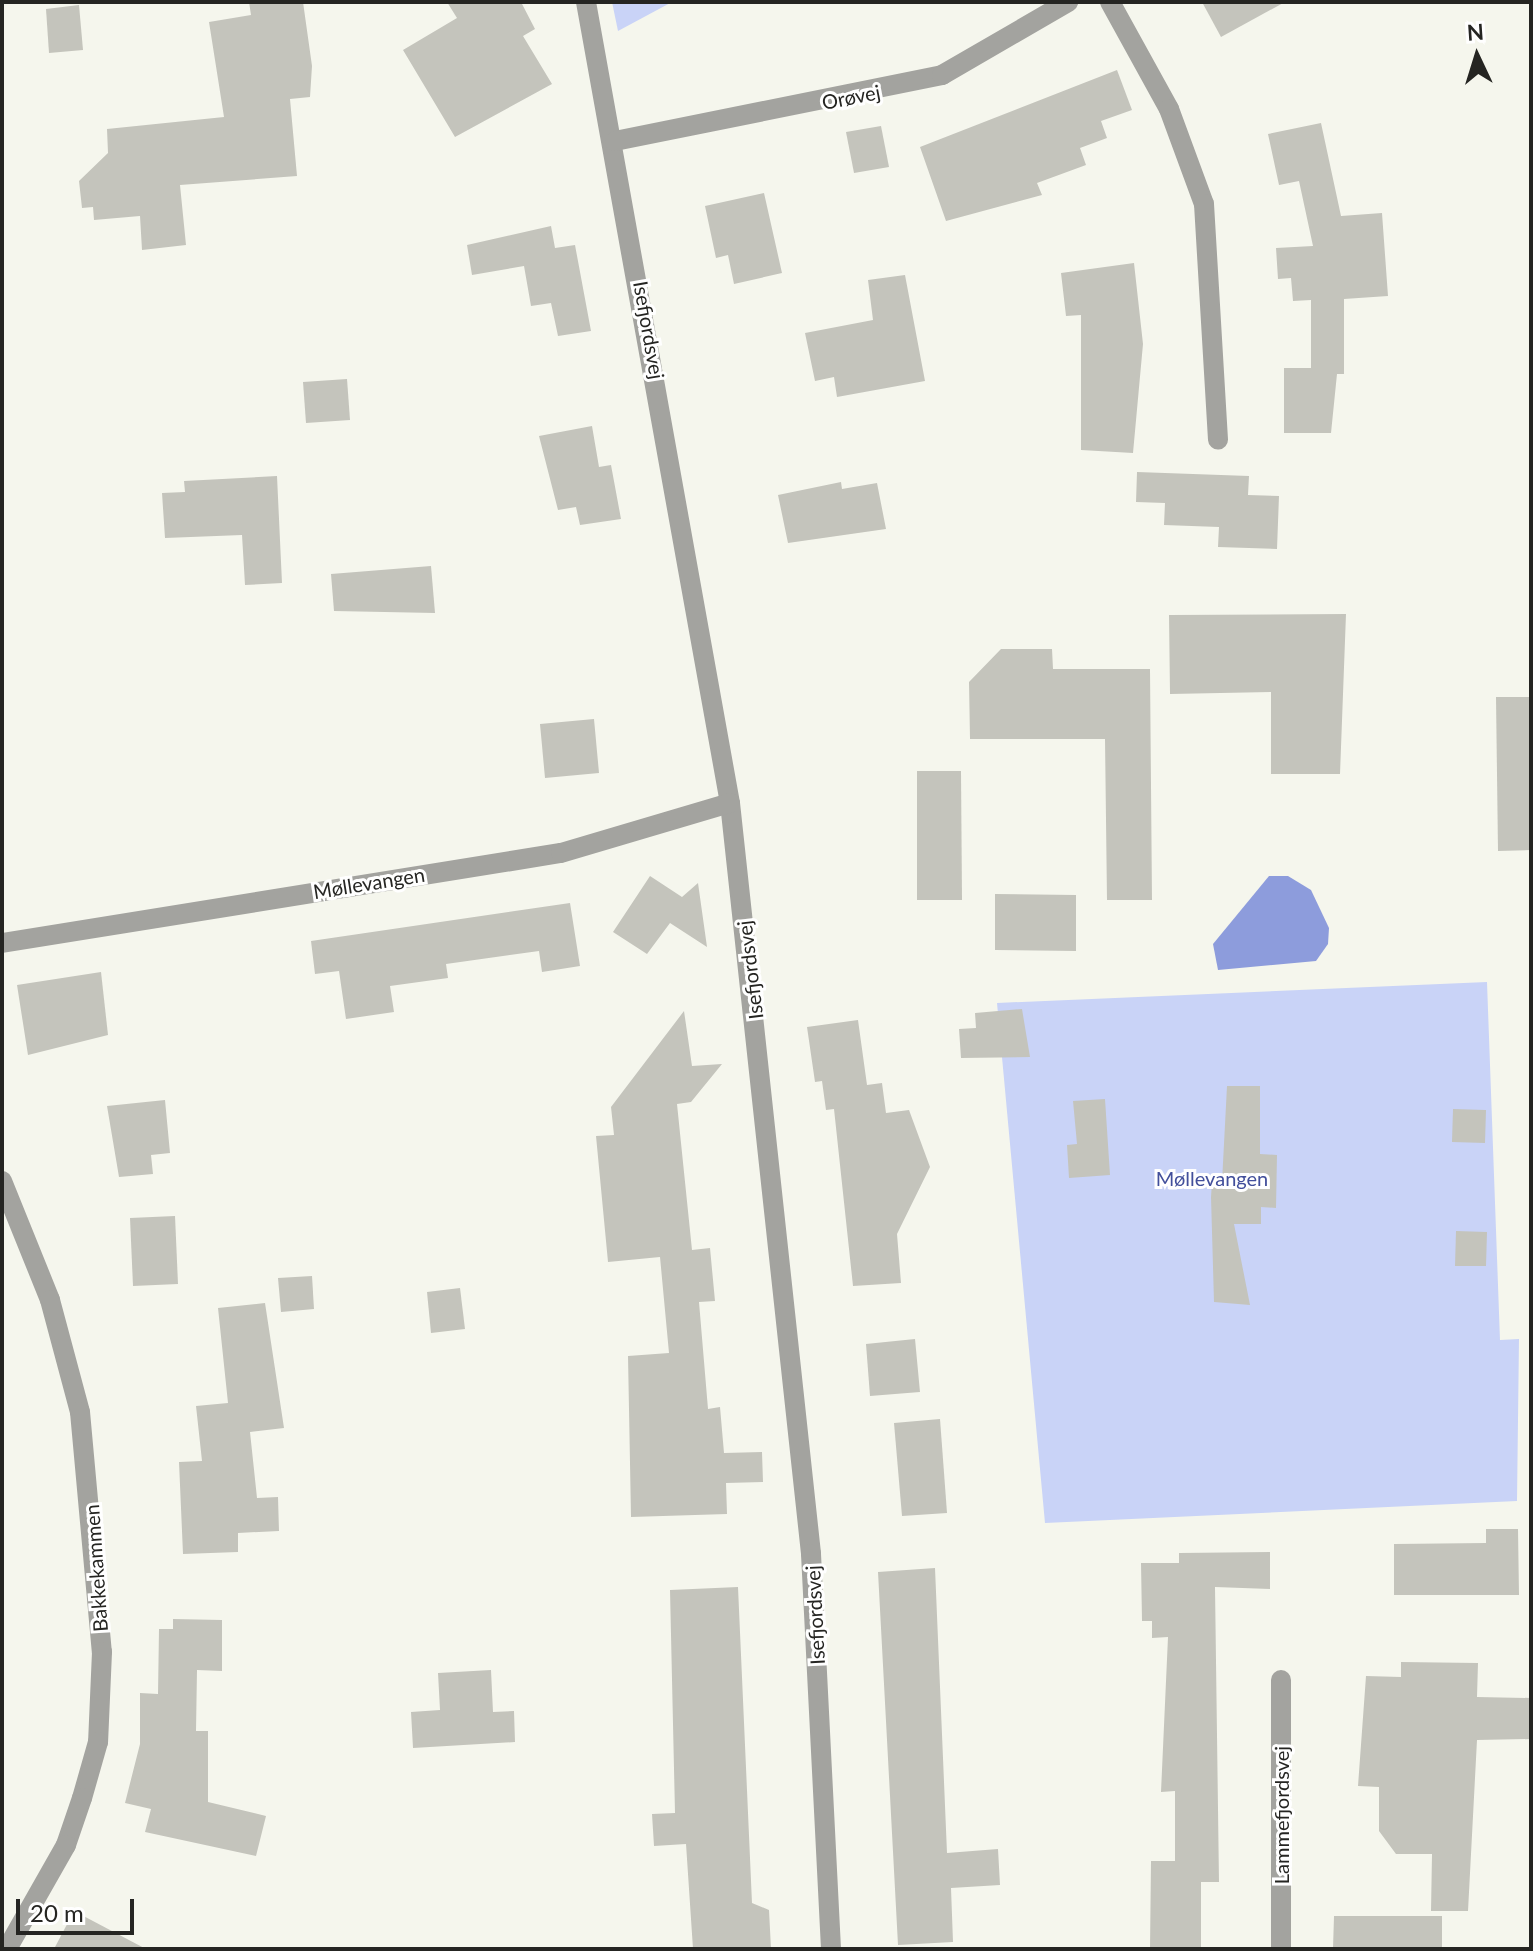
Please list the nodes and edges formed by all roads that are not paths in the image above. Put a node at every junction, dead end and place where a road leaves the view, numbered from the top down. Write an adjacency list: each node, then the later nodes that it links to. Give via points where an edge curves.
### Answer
1 (586, 2): 4 (street, Isefjordsvej)
2 (1068, 2): 4 (street, Orøvej, via 942,75)
3 (1110, 2): 5 (street, via 1169,109 1204,204)
4 (615, 141): 6 (street, Isefjordsvej)
5 (1218, 440)
6 (730, 803): 7 (street, Møllevangen, via 561,853); 11 (street, Isefjordsvej, via 811,1554)
7 (2, 943)
8 (2, 1181): 10 (street, Bakkekammen, via 50,1300 80,1412 102,1666 98,1742 82,1798 66,1845)
9 (1281, 1680): 12 (street, Lammefjordsvej)
10 (7, 1949)
11 (831, 1949)
12 (1281, 1949)

